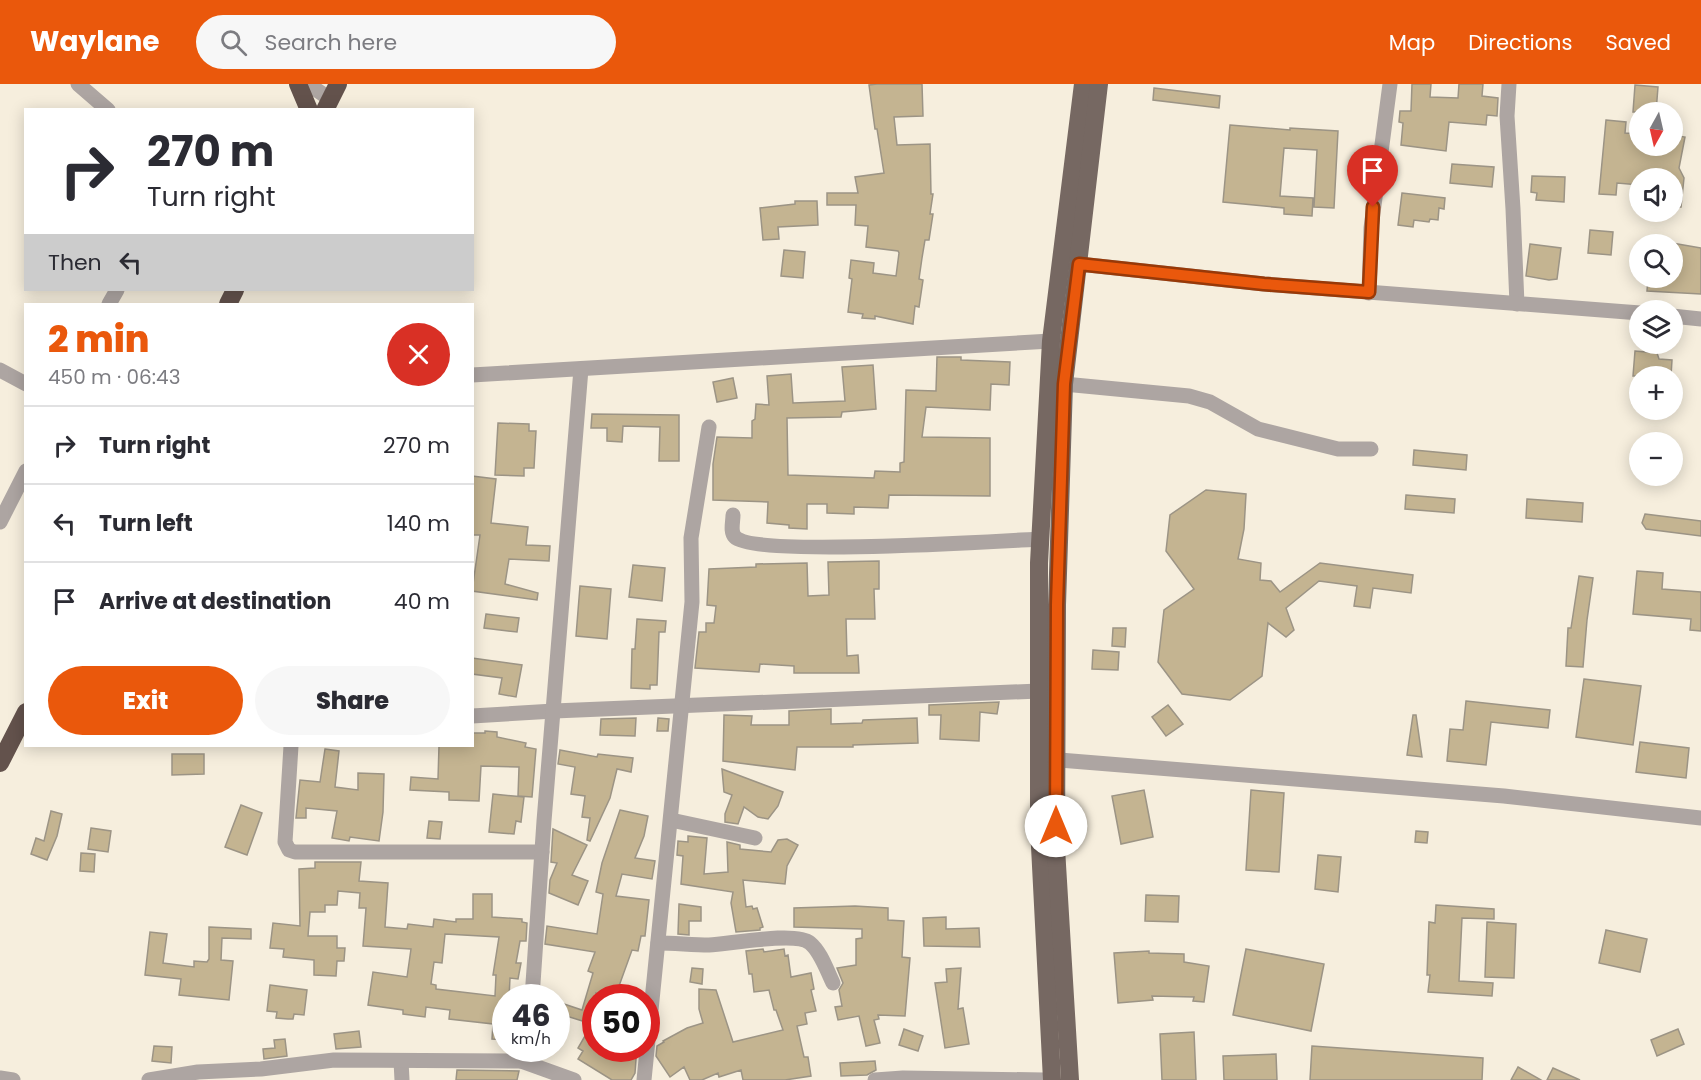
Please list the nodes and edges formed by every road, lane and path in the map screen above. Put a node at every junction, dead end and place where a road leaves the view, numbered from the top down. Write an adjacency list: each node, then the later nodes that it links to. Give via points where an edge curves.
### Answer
1 (78, 84): 9 (street)
2 (298, 84): 10 (highway)
3 (308, 84): 8 (street)
4 (1083, 84): 17 (main road)
5 (1099, 84): 11 (main road)
6 (1390, 84): 12 (street, via 1371,228)
7 (1509, 84): 13 (street, via 1507,116)
8 (331, 97)
9 (106, 108)
10 (308, 108)
11 (1079, 264): 12 (street); 17 (main road)
12 (1369, 292): 13 (street)
13 (1516, 304): 14 (street)
14 (1629, 312)
15 (1683, 317): 16 (street)
16 (1701, 319)
17 (1059, 342): 18 (street); 22 (main road); 28 (main road)
18 (581, 369): 20 (street); 31 (street)
19 (0, 370): 21 (street)
20 (474, 375)
21 (24, 383)
22 (1064, 384): 24 (street, via 1189,396 1210,402 1258,429 1338,449); 35 (main road)
23 (709, 427): 30 (street, via 691,538 692,602)
24 (1371, 449)
25 (24, 475): 27 (street)
26 (733, 515): 28 (street, via 732,532 736,538 781,546)
27 (0, 522)
28 (1041, 539): 29 (main road)
29 (1039, 691): 30 (street); 35 (main road)
30 (682, 706): 31 (street); 38 (street)
31 (554, 711): 32 (street); 40 (street)
32 (474, 716)
33 (20, 733): 36 (highway)
34 (291, 747): 40 (street, via 285,842 289,850)
35 (1048, 759): 37 (street, via 1504,796); 55 (main road, via 1039,839); 56 (main road)
36 (0, 763)
37 (1701, 818)
38 (671, 820): 39 (street); 41 (street)
39 (755, 838)
40 (542, 852): 43 (street)
41 (658, 943): 42 (street, via 707,945 803,939 811,943); 52 (street)
42 (833, 983)
43 (533, 984)
44 (492, 1057): 45 (street)
45 (401, 1061): 49 (street, via 333,1060); 50 (street)
46 (537, 1062): 51 (street)
47 (0, 1078): 48 (street)
48 (13, 1080)
49 (149, 1080)
50 (402, 1080)
51 (574, 1080)
52 (644, 1080)
53 (875, 1080): 54 (street)
54 (1044, 1080)
55 (1052, 1080)
56 (1070, 1080)

